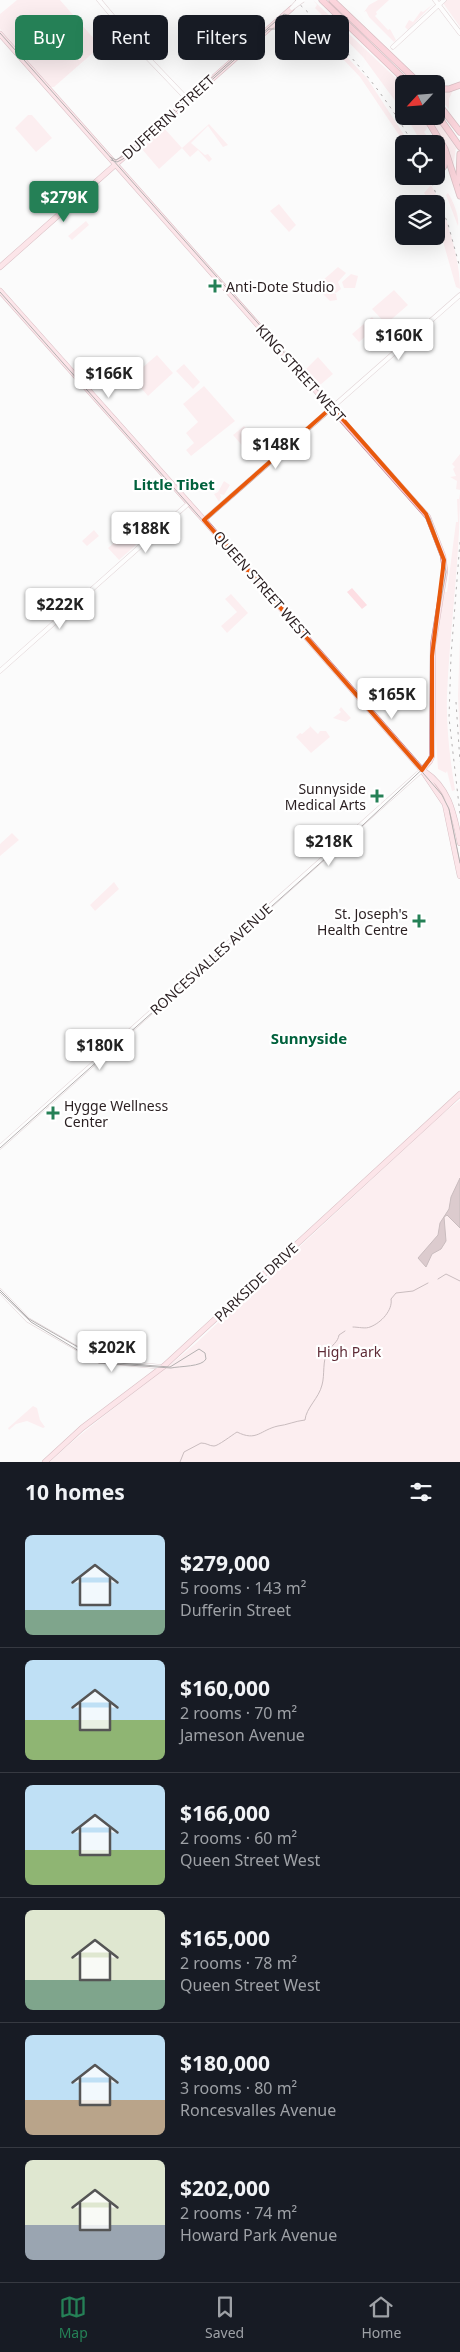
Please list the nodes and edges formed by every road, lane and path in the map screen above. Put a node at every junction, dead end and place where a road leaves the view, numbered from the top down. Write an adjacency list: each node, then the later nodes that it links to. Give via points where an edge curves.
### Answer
1 (99, 0): 20 (street)
2 (299, 0): 9 (street, DUFFERIN STREET, bridge)
3 (303, 0): 9 (street, DUFFERIN STREET, bridge)
4 (322, 0): 13 (highway)
5 (332, 0): 14 (highway)
6 (435, 0): 8 (street)
7 (444, 0): 8 (street)
8 (439, 4): 10 (street); 12 (street)
9 (292, 8): 20 (main road, DUFFERIN STREET)
10 (460, 33)
11 (0, 34): 27 (main road, KING STREET WEST)
12 (394, 47)
13 (392, 68): 15 (highway); 16 (highway)
14 (409, 73): 17 (highway)
15 (397, 75)
16 (399, 75)
17 (412, 75)
18 (460, 85): 19 (highway)
19 (445, 89)
20 (188, 100): 27 (main road, DUFFERIN STREET)
21 (445, 113): 23 (highway)
22 (444, 125): 24 (highway)
23 (460, 132)
24 (460, 147)
25 (445, 152): 29 (highway)
26 (460, 154): 30 (highway)
27 (115, 164): 32 (main road, DUFFERIN STREET); 35 (main road, KING STREET WEST)
28 (445, 172): 29 (highway)
29 (454, 175): 31 (highway)
30 (460, 191)
31 (460, 196)
32 (0, 267)
33 (0, 290): 36 (main road, QUEEN STREET WEST)
34 (460, 295): 35 (street)
35 (332, 407): 37 (street); 39 (main road, KING STREET WEST, via 426,514 444,560 445,576 432,651 432,756)
36 (189, 503): 37 (main road, QUEEN STREET WEST); 38 (street)
37 (204, 520): 39 (main road, QUEEN STREET WEST)
38 (0, 671)
39 (422, 770): 40 (main road, via 450,800); 41 (main road, via 445,804); 43 (street, RONCESVALLES AVENUE)
40 (460, 842)
41 (460, 876)
42 (460, 1094): 45 (main road, PARKSIDE DRIVE)
43 (0, 1147)
44 (0, 1291): 45 (street, via 28,1320 99,1362)
45 (163, 1367): 46 (main road, PARKSIDE DRIVE, via 82,1428)
46 (45, 1462)

